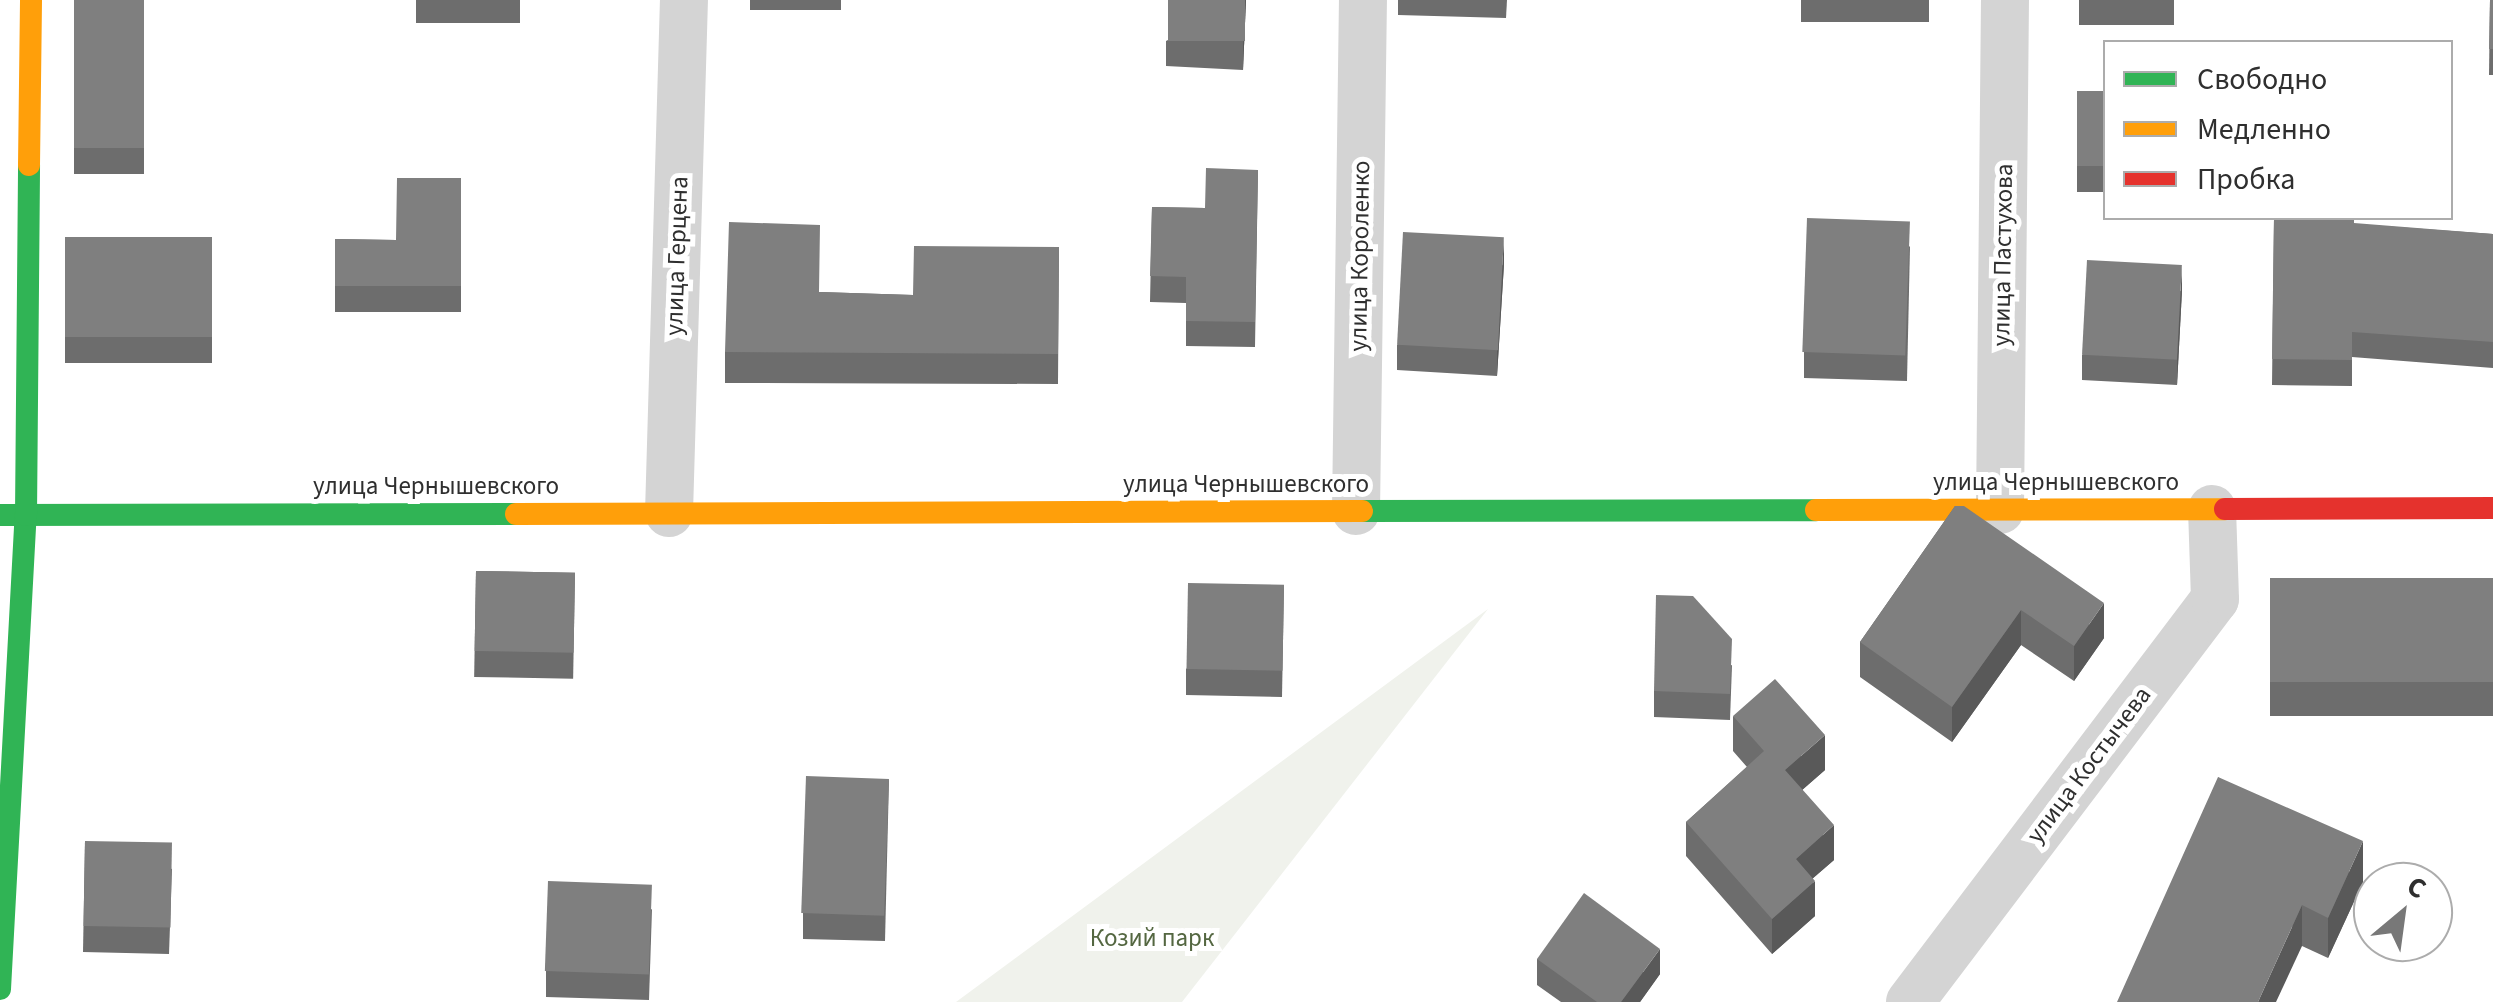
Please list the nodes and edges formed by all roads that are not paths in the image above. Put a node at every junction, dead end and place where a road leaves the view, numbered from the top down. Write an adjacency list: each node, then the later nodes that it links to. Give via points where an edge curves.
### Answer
1 (31, 0): 11 (street)
2 (684, 0): 9 (street, улица Герцена)
3 (1363, 0): 8 (street, улица Короленко)
4 (2005, 0): 7 (street, улица Пастухова)
5 (2493, 508): 6 (street, улица Чернышевского)
6 (2212, 509): 7 (street, улица Чернышевского); 13 (street, улица Костычева, via 2215,599)
7 (2000, 510): 8 (street, улица Чернышевского)
8 (1356, 511): 9 (street, улица Чернышевского)
9 (670, 513): 11 (street, улица Чернышевского)
10 (0, 515): 11 (street, улица Чернышевского)
11 (26, 515): 12 (street)
12 (0, 989)
13 (1910, 1002)

